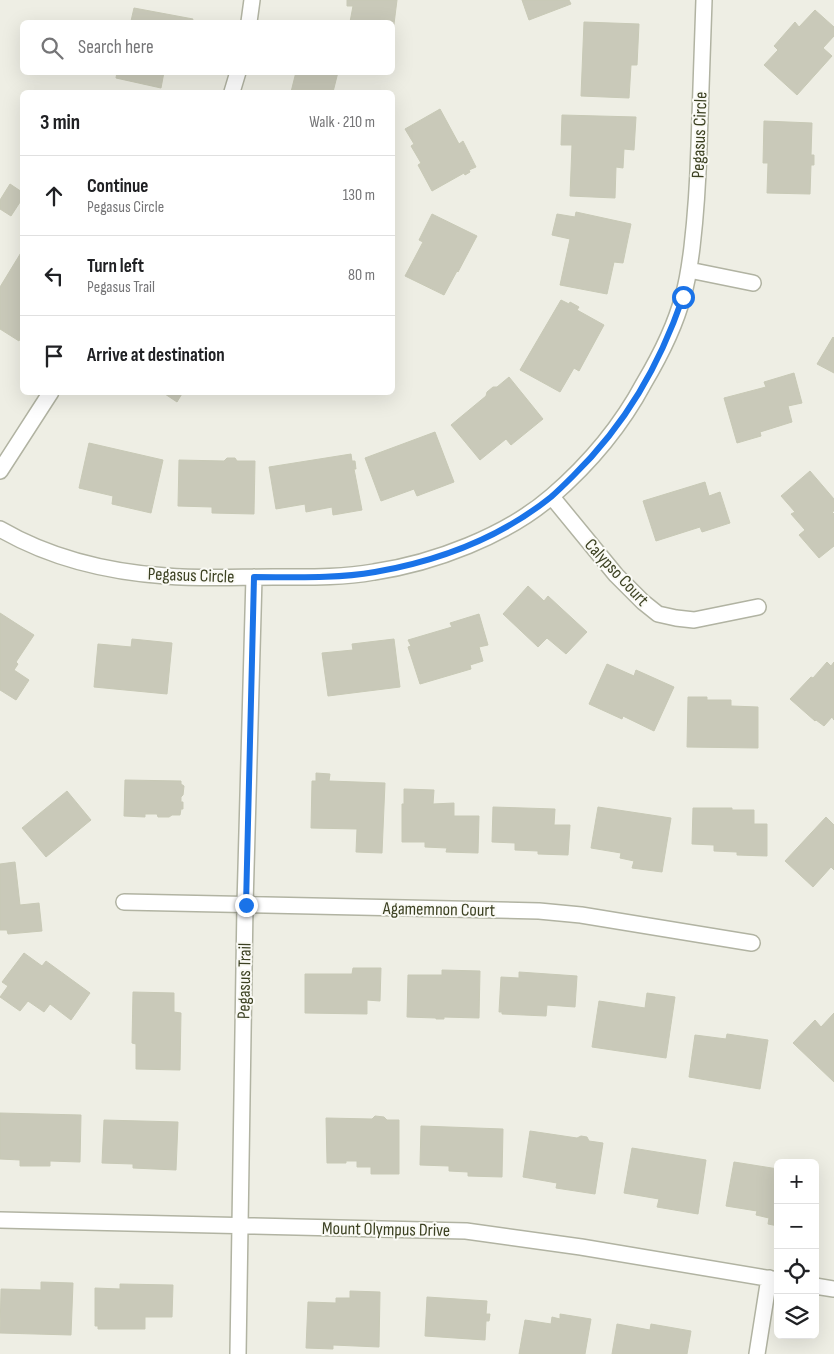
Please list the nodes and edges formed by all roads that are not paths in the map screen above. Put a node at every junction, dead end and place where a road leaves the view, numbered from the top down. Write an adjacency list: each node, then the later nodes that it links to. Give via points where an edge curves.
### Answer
1 (252, 0): 3 (street)
2 (704, 0): 6 (street, Pegasus Circle, via 698,186)
3 (249, 20)
4 (237, 75): 5 (street)
5 (233, 90)
6 (689, 270): 7 (street); 10 (street, Pegasus Circle, via 672,329 633,404 610,436)
7 (754, 283)
8 (49, 395): 9 (street)
9 (0, 471)
10 (552, 496): 12 (street, Pegasus Circle, via 498,532 420,562 375,572 328,577); 13 (street, Calypso Court, via 616,574 658,614 694,620)
11 (0, 529): 12 (street, Pegasus Circle, via 52,553 130,572 166,576)
12 (254, 577): 15 (street, Pegasus Trail)
13 (758, 607)
14 (124, 902): 15 (street, Agamemnon Court)
15 (246, 905): 16 (street, Agamemnon Court, via 564,913); 18 (street, Pegasus Trail)
16 (752, 943)
17 (0, 1220): 18 (street, Mount Olympus Drive)
18 (239, 1226): 19 (street, Mount Olympus Drive, via 466,1231); 22 (street, Pegasus Trail)
19 (773, 1279): 23 (street)
20 (819, 1287): 21 (street)
21 (834, 1289)
22 (238, 1354)
23 (757, 1354)

